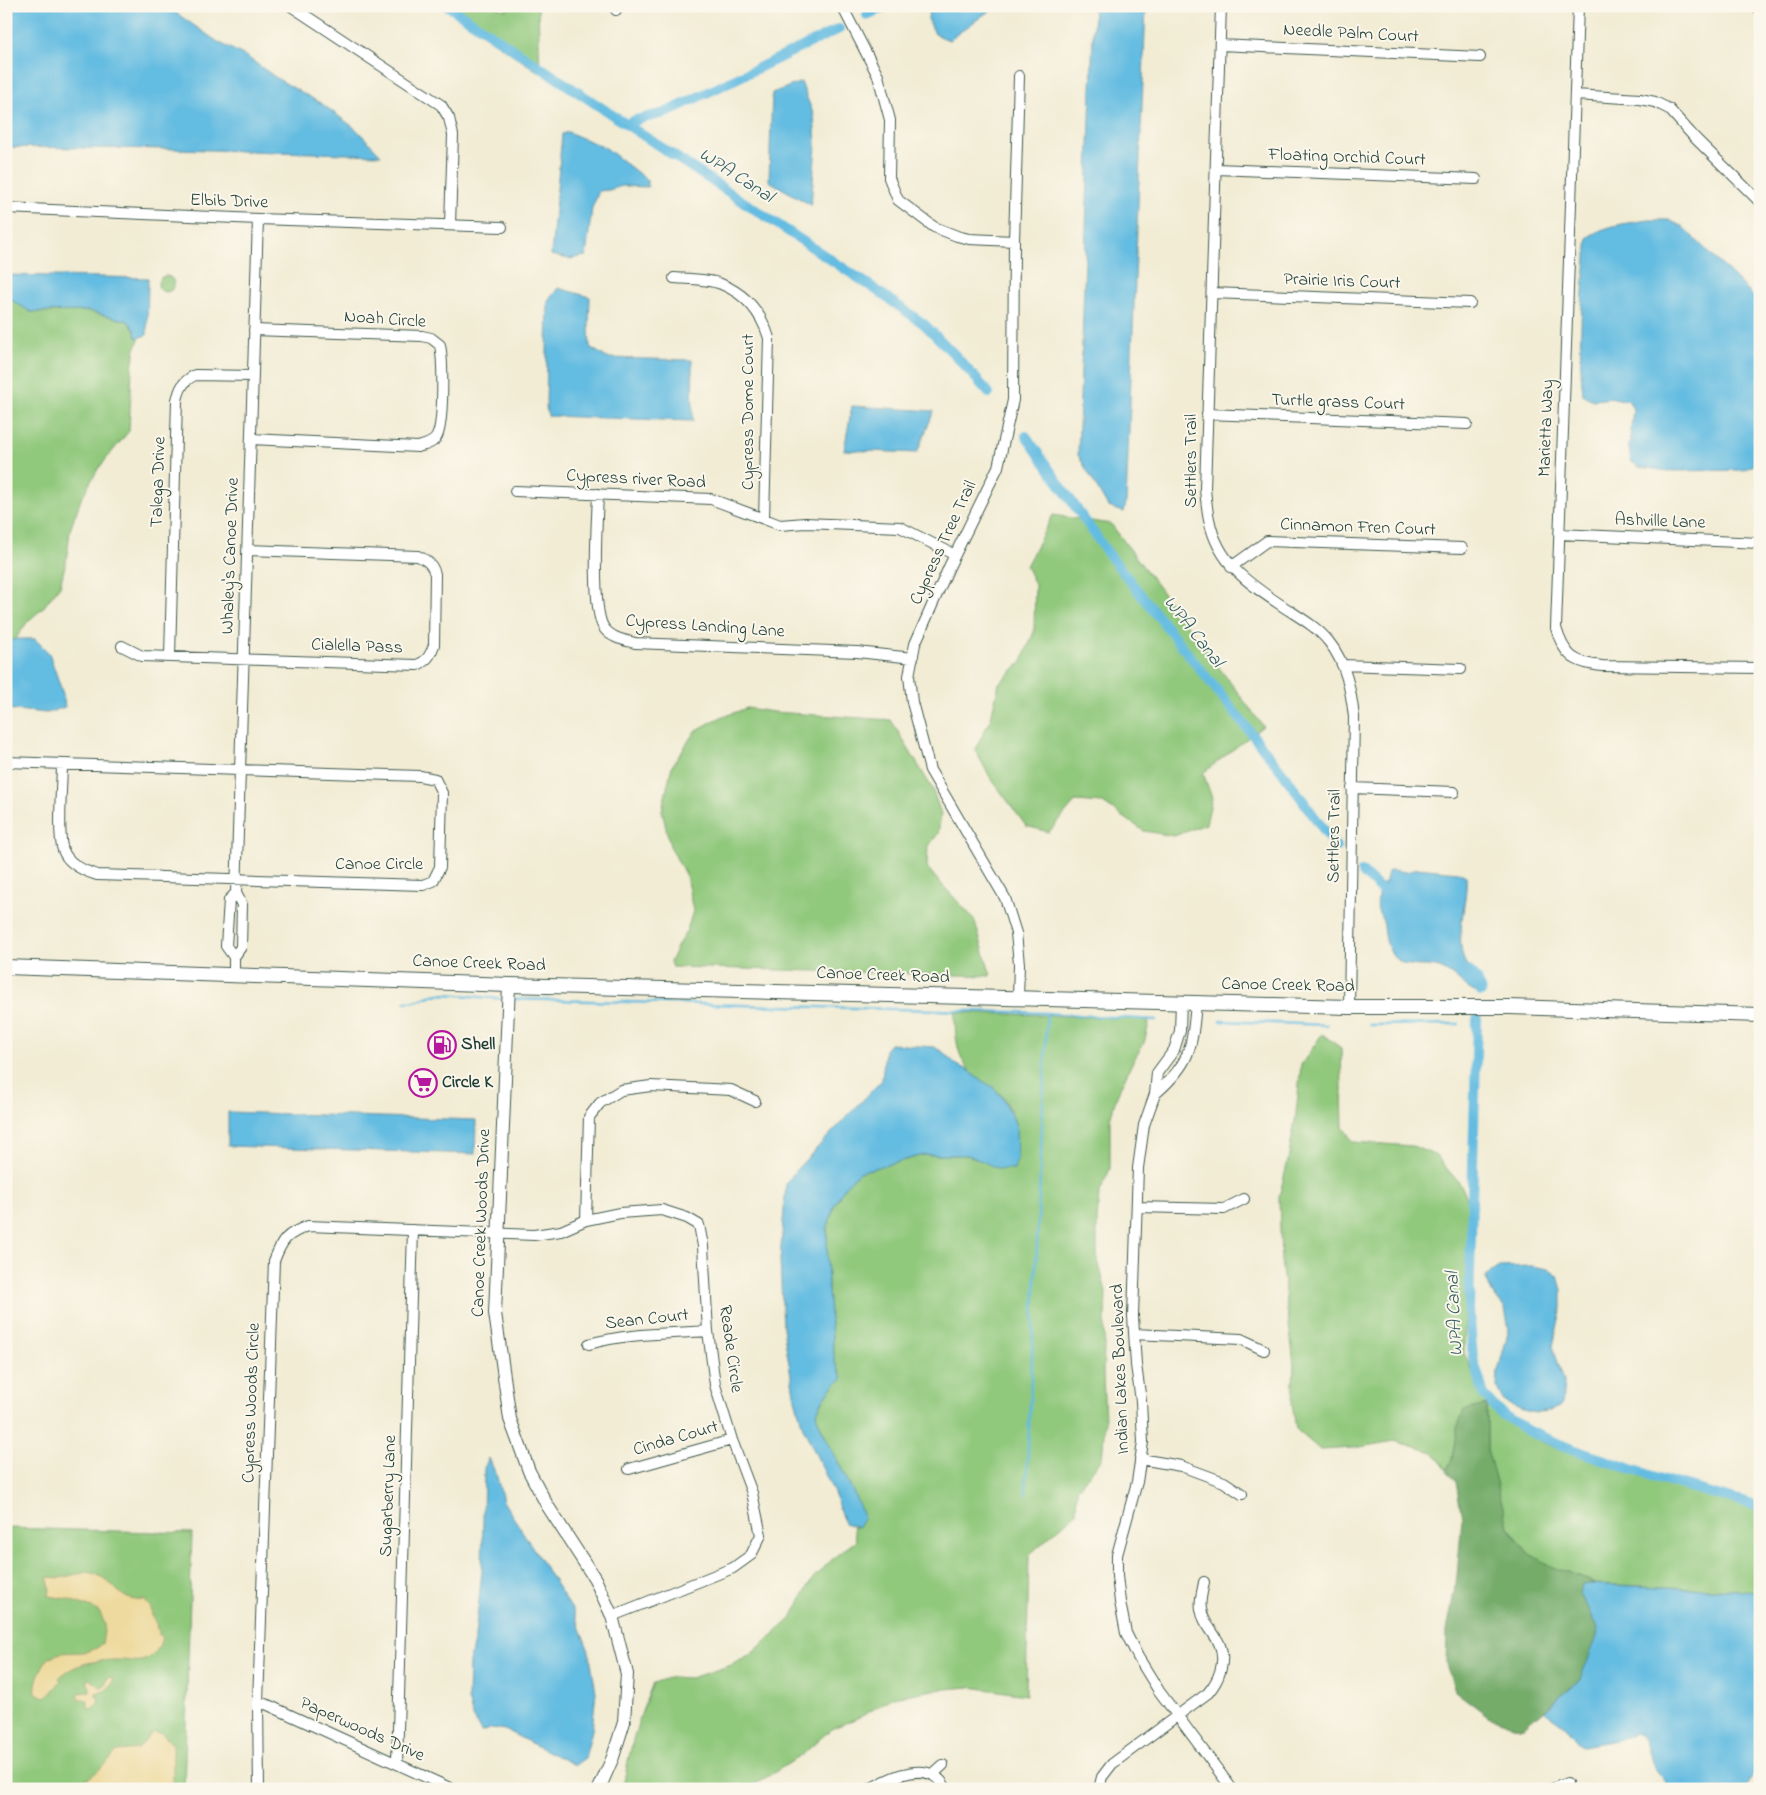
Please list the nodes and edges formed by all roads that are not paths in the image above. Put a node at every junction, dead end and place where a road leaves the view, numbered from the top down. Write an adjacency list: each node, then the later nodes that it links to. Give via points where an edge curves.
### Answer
1 (291, 6): 16 (street, via 441,106 450,118 453,135)
2 (842, 6): 18 (street, via 878,76 890,120 889,178 898,200 934,226 958,236)
3 (1221, 6): 7 (street, Settlers Trail)
4 (1578, 6): 10 (street, Marietta Way)
5 (1754, 6): 6 (street)
6 (1760, 9)
7 (1220, 45): 8 (street, Needle Palm Court); 11 (street, Settlers Trail)
8 (1480, 57)
9 (1019, 76): 18 (street, Cypress Tree Trail)
10 (1575, 95): 13 (street, via 1640,99 1668,109); 30 (street, Marietta Way)
11 (1216, 168): 12 (street, Floating Orchid Court); 20 (street, Settlers Trail)
12 (1476, 179)
13 (1760, 202)
14 (6, 208): 15 (street, Elbib Drive)
15 (258, 219): 16 (street, Elbib Drive); 22 (street, Whaley's Canoe Drive)
16 (450, 224): 17 (street, Elbib Drive)
17 (502, 227)
18 (1014, 241): 34 (street, Cypress Tree Trail, via 1013,400 998,466)
19 (674, 278): 29 (street, Cypress Dome Court, via 720,283 753,305 764,322 769,338)
20 (1212, 294): 21 (street, Prairie Iris Court); 24 (street, Settlers Trail)
21 (1470, 303)
22 (254, 330): 23 (street, Whaley's Canoe Drive); 26 (street, Noah Circle, via 430,338 440,345 442,356 440,425 437,437 428,444 418,447)
23 (253, 376): 26 (street, Whaley's Canoe Drive); 37 (street, Talega Drive, via 195,375 180,387 177,400)
24 (1207, 414): 25 (street, Turtle grass Court); 35 (street, Settlers Trail, via 1205,489 1209,521 1219,548)
25 (1467, 424)
26 (251, 439): 33 (street, Whaley's Canoe Drive)
27 (515, 491): 28 (street, Cypress river Road)
28 (598, 494): 29 (street, Cypress river Road, via 711,499); 38 (street, Cypress Landing Lane, via 596,591 599,616 604,628 615,638 635,643 856,652)
29 (764, 519): 34 (street, Cypress river Road, via 780,525 806,523 900,528)
30 (1559, 534): 31 (street, Ashville Lane); 41 (street, Marietta Way, via 1556,628 1561,646 1569,655 1585,664 1602,666)
31 (1760, 543)
32 (1462, 548): 35 (street, Cinnamon Fren Court, via 1280,540 1268,541)
33 (247, 550): 39 (street, Whaley's Canoe Drive); 39 (street, Cialella Pass, via 418,556 426,560 435,574 434,645 430,656 417,665)
34 (955, 555): 38 (street, Cypress Tree Trail, via 915,644)
35 (1232, 567): 40 (street, Settlers Trail, via 1252,586 1310,624 1329,641)
36 (122, 646): 37 (street, Cialella Pass, via 142,656)
37 (170, 656): 39 (street, Cialella Pass)
38 (913, 658): 52 (street, Cypress Tree Trail, via 909,676 912,702 930,770 1006,898 1016,933)
39 (244, 659): 45 (street, Whaley's Canoe Drive)
40 (1342, 665): 42 (street); 46 (street, Settlers Trail, via 1350,686 1354,717)
41 (1760, 668)
42 (1461, 669)
43 (6, 762): 44 (street, Canoe Circle)
44 (62, 764): 45 (street, Canoe Circle); 48 (street, Canoe Circle, via 63,852 84,871 97,875)
45 (240, 770): 48 (street, Whaley's Canoe Drive); 48 (street, Canoe Circle, via 435,779 442,793 440,867 433,881 423,885)
46 (1352, 788): 47 (street); 55 (street, Settlers Trail)
47 (1454, 792)
48 (237, 879): 50 (street, Whaley's Canoe Drive, via 236,894 229,900 226,946 234,957)
49 (6, 967): 50 (main road, Canoe Creek Road)
50 (234, 974): 51 (main road, Canoe Creek Road)
51 (509, 985): 52 (main road, Canoe Creek Road); 63 (street, Canoe Creek Woods Drive)
52 (1018, 998): 53 (main road, Canoe Creek Road)
53 (1181, 1002): 54 (main road, Canoe Creek Road); 57 (street, Indian Lakes Boulevard, via 1180,1031 1174,1050 1157,1073)
54 (1196, 1003): 55 (main road, Canoe Creek Road); 57 (street, Indian Lakes Boulevard, via 1190,1052 1170,1081)
55 (1349, 1007): 56 (main road, Canoe Creek Road, via 1509,1007)
56 (1760, 1015)
57 (1155, 1094): 60 (street, Indian Lakes Boulevard, via 1144,1126)
58 (754, 1101): 61 (street, via 731,1090 651,1086 621,1090 600,1103 589,1117)
59 (1244, 1199): 60 (street, via 1224,1209)
60 (1137, 1207): 65 (street, Indian Lakes Boulevard)
61 (586, 1220): 63 (street, Reade Circle, via 561,1230 534,1235); 64 (street, Reade Circle, via 620,1213 662,1210 699,1225)
62 (413, 1230): 63 (street, Cypress Woods Circle); 74 (street, Cypress Woods Circle, via 308,1226 293,1232 281,1243 274,1261); 76 (street, Sugarberry Lane)
63 (498, 1235): 73 (street, Canoe Creek Woods Drive, via 495,1313 510,1419 529,1471 547,1506 595,1579)
64 (708, 1331): 66 (street, Sean Court, via 628,1336); 68 (street, Reade Circle, via 715,1385)
65 (1134, 1334): 67 (street, via 1240,1339); 69 (street, Indian Lakes Boulevard, via 1143,1442)
66 (589, 1344)
67 (1264, 1350)
68 (732, 1440): 70 (street, Cinda Court); 73 (street, Reade Circle, via 752,1493 761,1535 751,1555 733,1568)
69 (1140, 1459): 71 (street, via 1181,1466 1224,1482); 75 (street, Indian Lakes Boulevard, via 1118,1555 1120,1602 1126,1633 1138,1657)
70 (629, 1469)
71 (1242, 1494)
72 (1204, 1582): 75 (street, via 1200,1606 1203,1619 1219,1642 1221,1667 1217,1682 1208,1693)
73 (612, 1616): 82 (street, Canoe Creek Woods Drive, via 627,1674 624,1722)
74 (258, 1702): 76 (street, Paperwoods Drive); 80 (street, Cypress Woods Circle)
75 (1178, 1716): 85 (street, via 1112,1764 1102,1777); 86 (street, Indian Lakes Boulevard)
76 (397, 1763): 81 (street, Paperwoods Drive)
77 (943, 1765): 78 (street)
78 (933, 1774): 83 (street, via 913,1772 892,1777); 84 (street)
79 (1568, 1783): 87 (street)
80 (259, 1789)
81 (452, 1789)
82 (599, 1789)
83 (870, 1789)
84 (946, 1789)
85 (1099, 1789)
86 (1232, 1789)
87 (1552, 1789)

